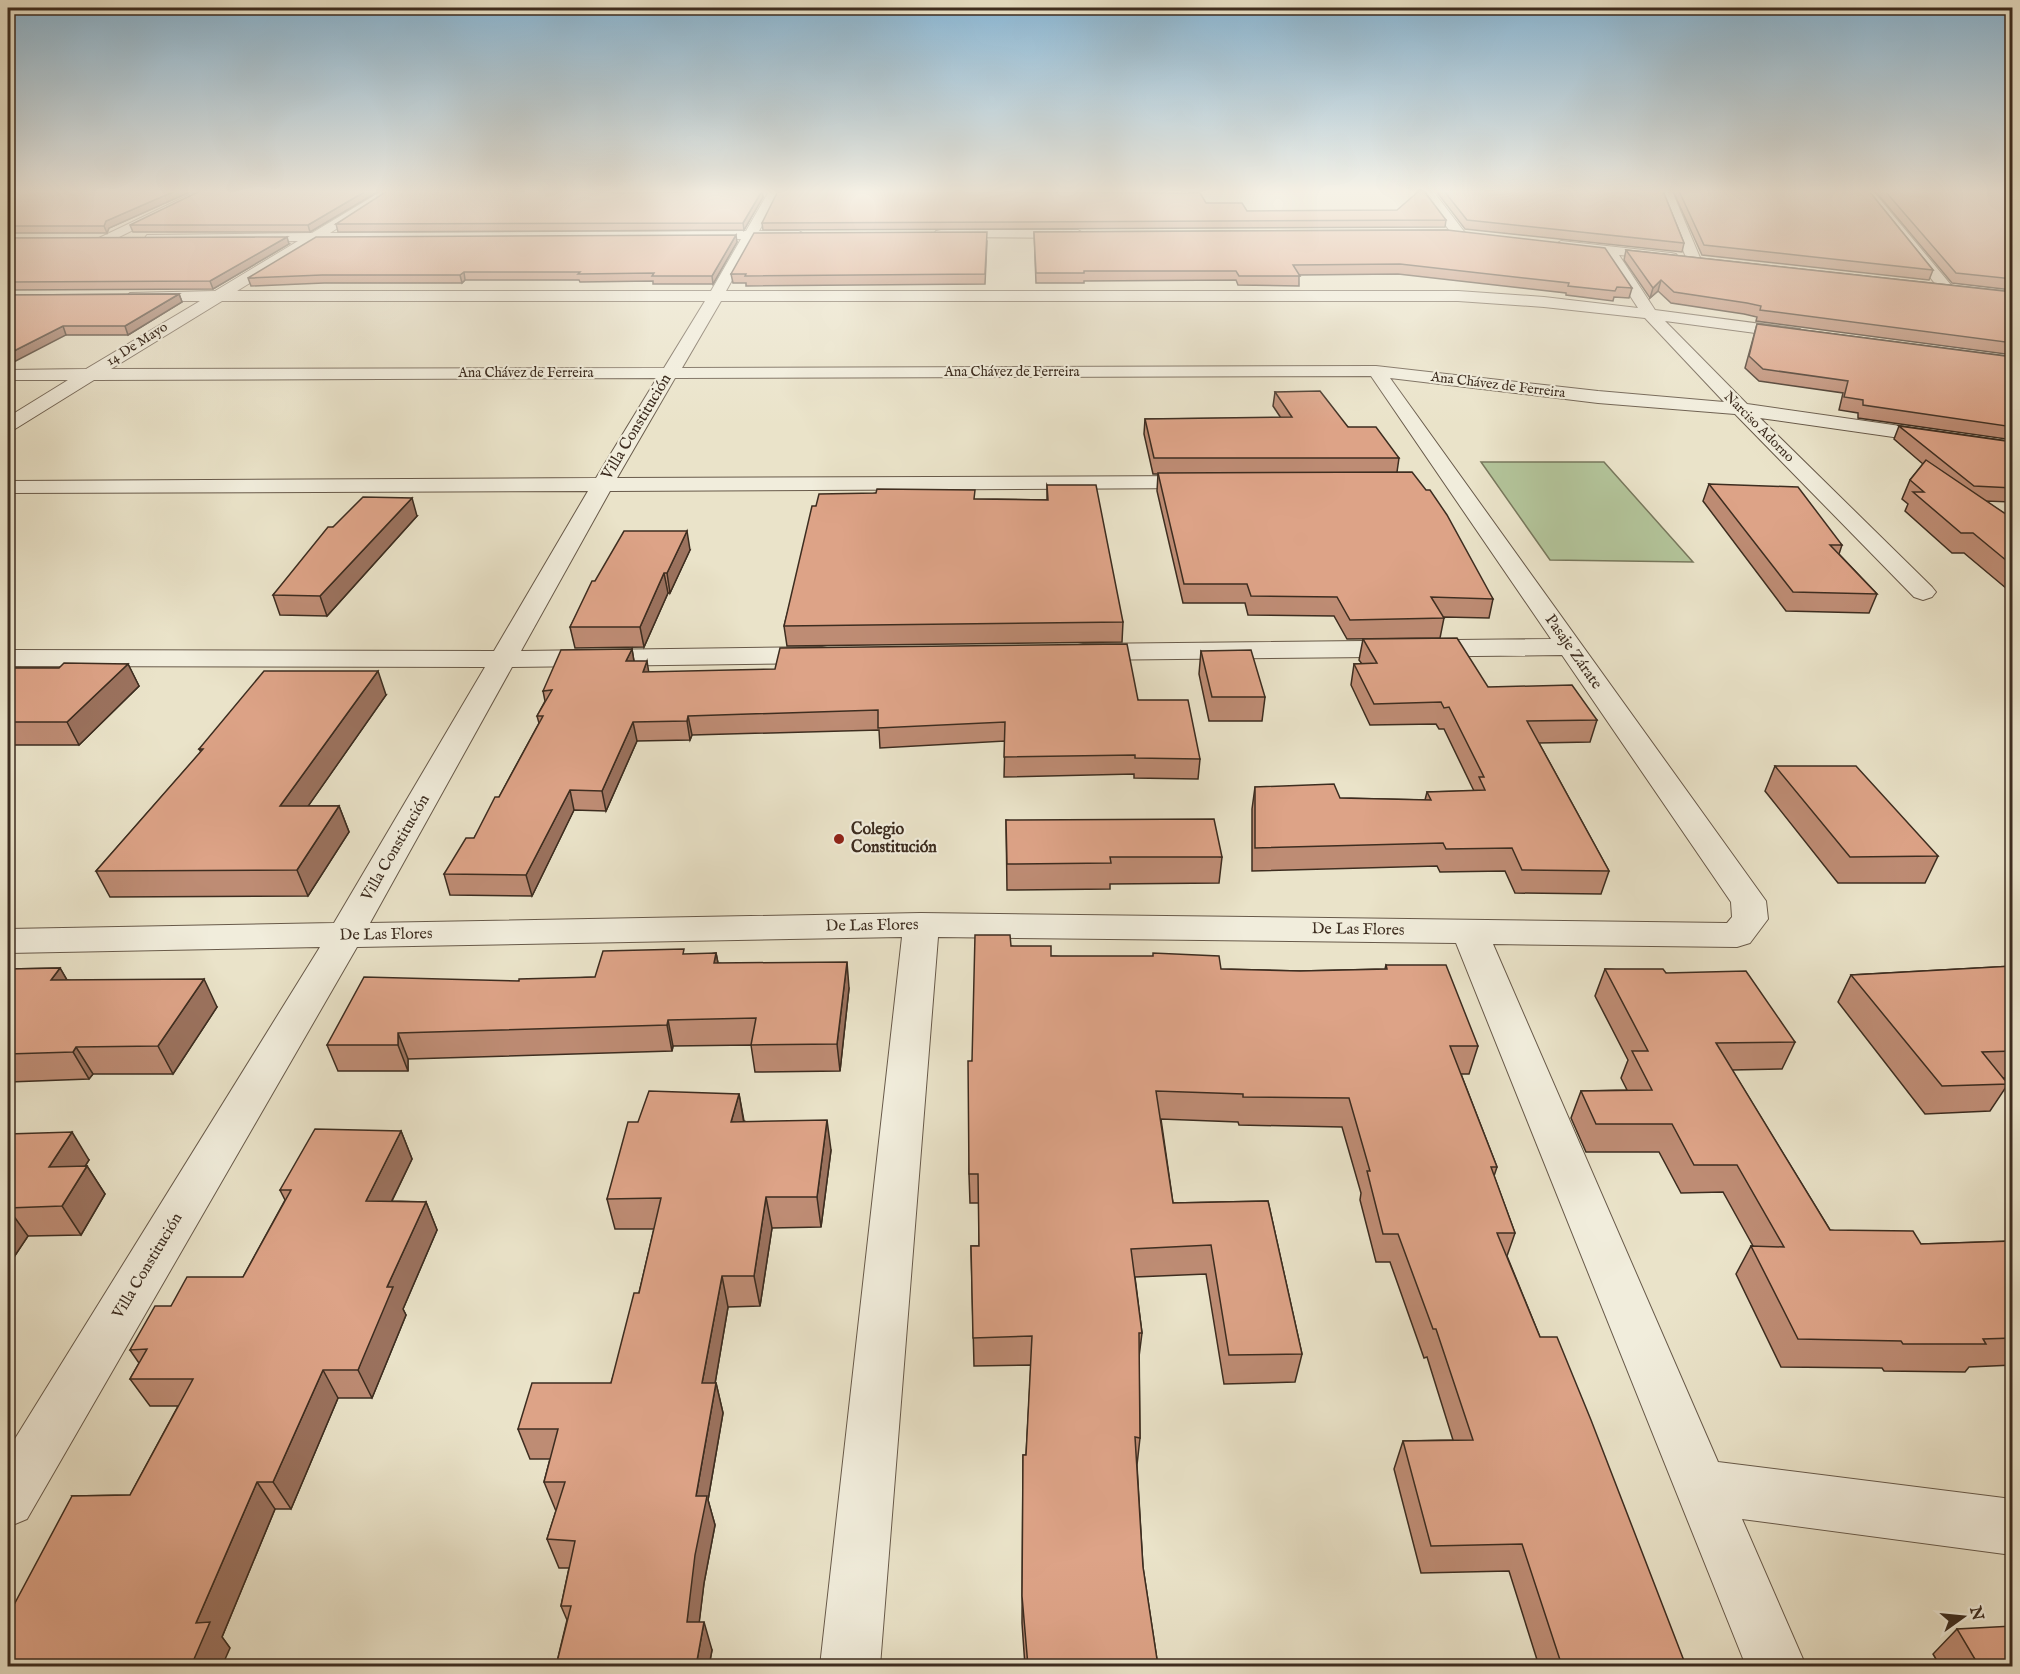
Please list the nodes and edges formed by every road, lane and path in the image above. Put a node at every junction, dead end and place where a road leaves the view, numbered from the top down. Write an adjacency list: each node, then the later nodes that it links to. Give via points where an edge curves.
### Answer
1 (259, 269): 7 (street, 14 De Mayo)
2 (732, 269): 6 (street, Villa Constitución)
3 (1621, 269): 9 (street, Narciso Adorno)
4 (1935, 269): 5 (street, via 1952,289)
5 (1923, 286)
6 (717, 294): 7 (street); 9 (street, via 1458,296); 12 (street, Villa Constitución)
7 (216, 295): 8 (street); 14 (street, 14 De Mayo)
8 (123, 296)
9 (1650, 314): 10 (street); 15 (street, Narciso Adorno)
10 (1814, 336)
11 (1376, 371): 12 (street, Ana Chávez de Ferreira); 15 (street, Ana Chávez de Ferreira); 22 (street, Pasaje Zárate, via 1442,481)
12 (670, 373): 14 (street, Ana Chávez de Ferreira); 19 (street, Villa Constitución)
13 (8, 375): 14 (street, Ana Chávez de Ferreira)
14 (87, 375): 16 (street, 14 De Mayo)
15 (1741, 409): 17 (street, Ana Chávez de Ferreira); 21 (street, Narciso Adorno)
16 (8, 424)
17 (2013, 448)
18 (1226, 482): 19 (street)
19 (603, 484): 20 (street); 26 (street, Villa Constitución)
20 (8, 487)
21 (1923, 592)
22 (1569, 647): 23 (street); 29 (street, Pasaje Zárate, via 1748,901 1750,919)
23 (1054, 653)
24 (850, 655): 26 (street)
25 (8, 658): 26 (street)
26 (503, 659): 30 (street, Villa Constitución)
27 (921, 925): 28 (street, De Las Flores); 30 (street, De Las Flores); 35 (street)
28 (1469, 931): 29 (street, De Las Flores); 32 (street)
29 (1737, 935)
30 (345, 936): 31 (street, De Las Flores); 33 (street, Villa Constitución)
31 (8, 941)
32 (1699, 1486): 34 (street); 36 (street)
33 (8, 1500)
34 (2013, 1527)
35 (850, 1666)
36 (1776, 1666)

